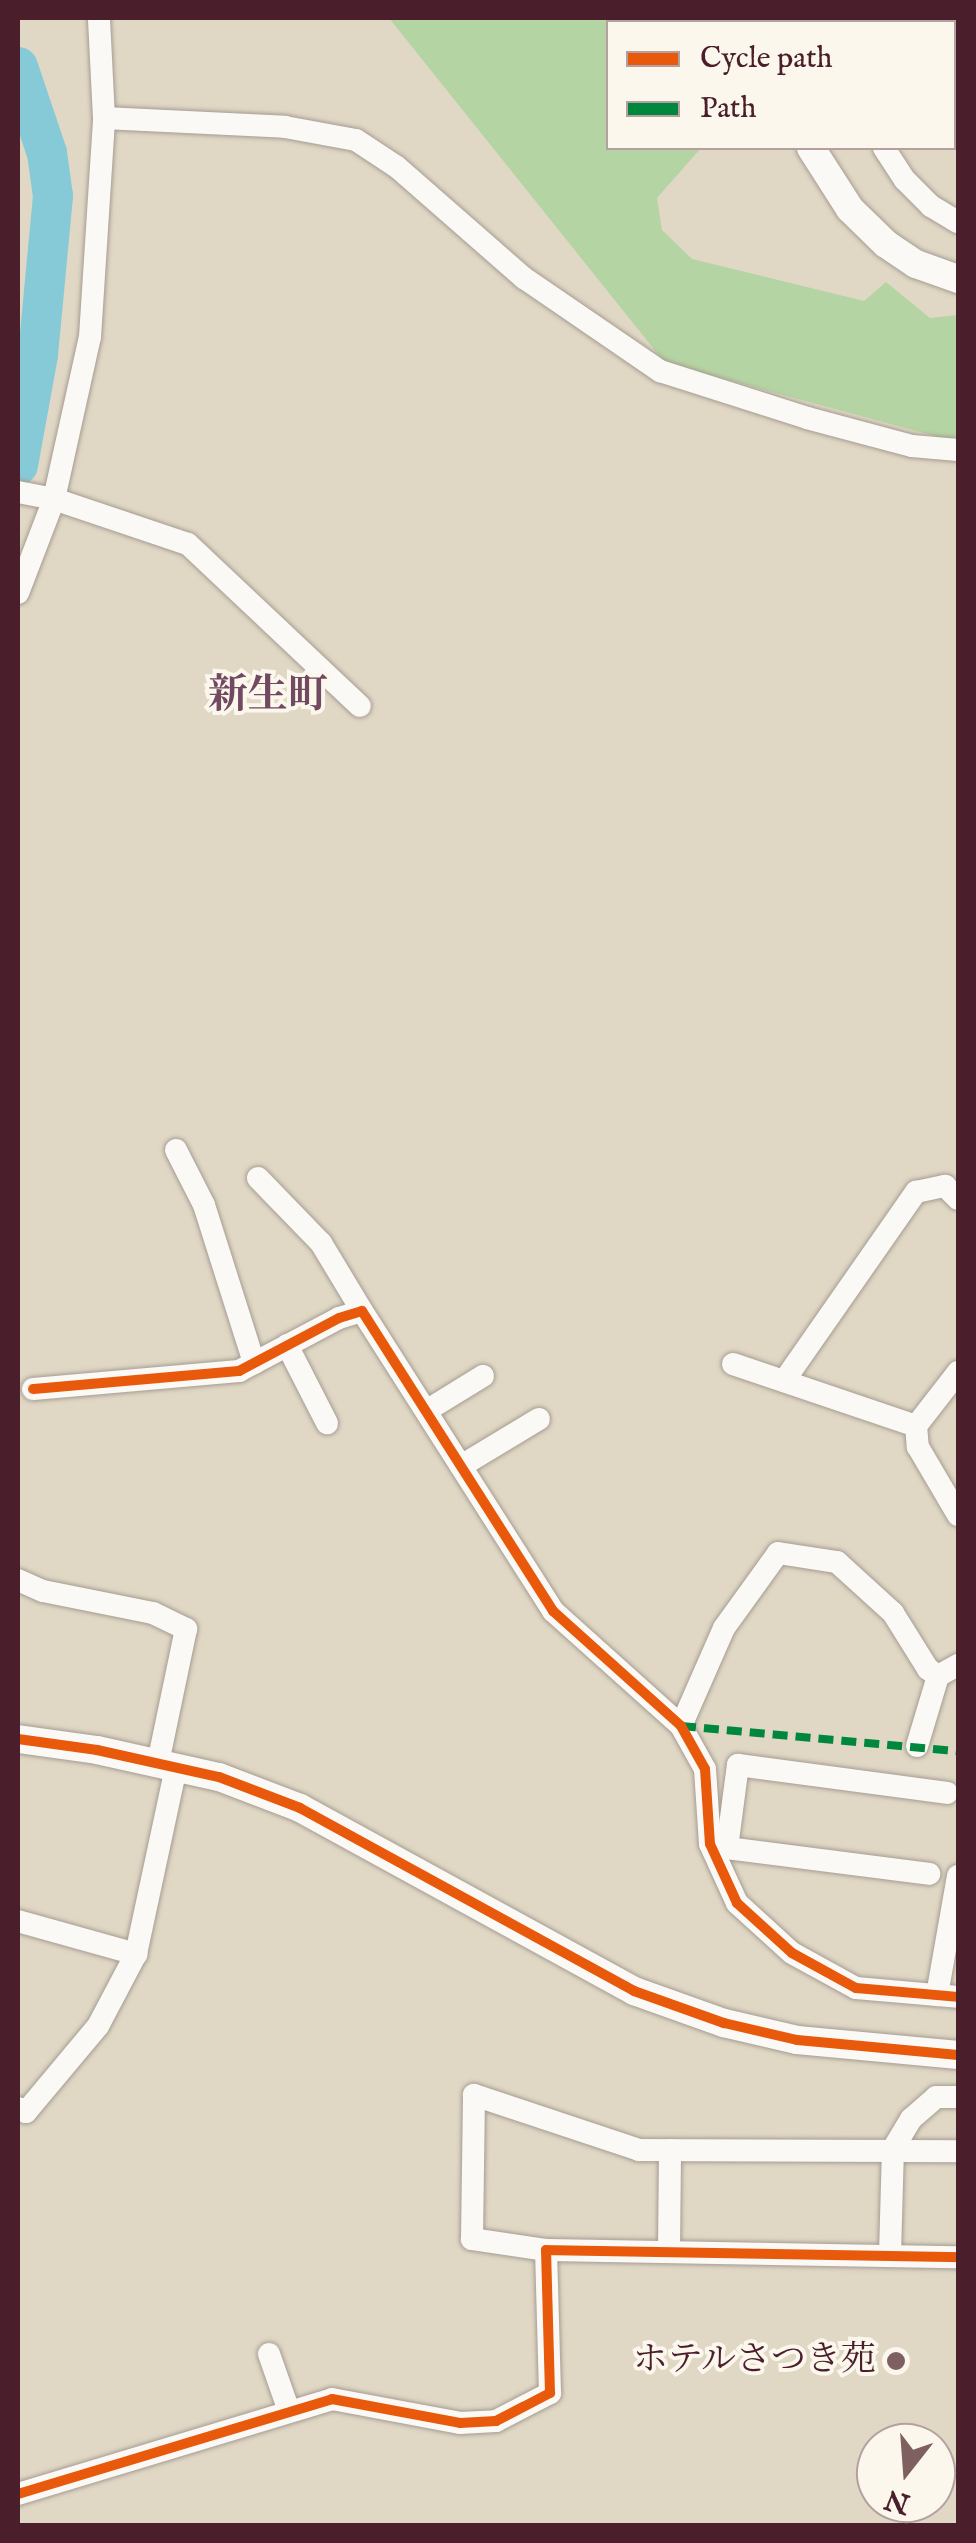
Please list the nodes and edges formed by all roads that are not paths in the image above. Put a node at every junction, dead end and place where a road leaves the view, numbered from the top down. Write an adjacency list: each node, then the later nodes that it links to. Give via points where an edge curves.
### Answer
1 (99, 18): 2 (street)
2 (104, 118): 7 (street, via 285,127 356,140 397,167 524,278 660,371 824,423 912,446); 9 (street, via 90,336)
3 (812, 150): 6 (street, via 850,209 886,244)
4 (885, 150): 5 (street, via 931,206)
5 (958, 222)
6 (958, 280)
7 (958, 450)
8 (18, 492): 9 (street)
9 (54, 499): 10 (street); 11 (street, via 188,544)
10 (18, 593)
11 (360, 706)
12 (176, 1150): 17 (street, via 204,1205)
13 (258, 1178): 15 (street, via 321,1243)
14 (958, 1200): 21 (street, via 945,1186 916,1192)
15 (362, 1311): 16 (street); 23 (street)
16 (287, 1346): 17 (street); 25 (street)
17 (254, 1363): 22 (street, via 239,1372)
18 (733, 1364): 21 (street)
19 (958, 1372): 26 (street)
20 (483, 1376): 23 (street)
21 (784, 1381): 26 (street)
22 (33, 1388)
23 (426, 1411): 27 (street)
24 (540, 1419): 27 (street)
25 (326, 1423)
26 (916, 1426): 28 (street, via 918,1447)
27 (461, 1466): 31 (street, via 553,1611)
28 (958, 1514)
29 (18, 1580): 34 (street, via 153,1614 186,1629)
30 (948, 1670): 31 (street, via 928,1670 893,1613 837,1562 778,1553 724,1628); 33 (street)
31 (681, 1726): 36 (street, via 705,1769)
32 (18, 1739): 34 (street)
33 (917, 1746)
34 (166, 1765): 40 (street); 43 (street, via 300,1808 634,1991 797,2040)
35 (947, 1794): 36 (street, via 738,1765)
36 (721, 1850): 37 (street); 42 (street, via 737,1903 792,1952 856,1988)
37 (929, 1874)
38 (958, 1876): 41 (street)
39 (18, 1921): 40 (street)
40 (136, 1954): 45 (street, via 98,2026 26,2112)
41 (952, 1954): 42 (street)
42 (948, 1996)
43 (958, 2055)
44 (958, 2097): 46 (street, via 936,2097)
45 (18, 2108)
46 (893, 2148): 47 (street); 48 (street); 51 (street)
47 (670, 2150): 49 (street, via 640,2150 474,2095 472,2239); 50 (street)
48 (958, 2150)
49 (546, 2250): 50 (street); 54 (street, via 550,2393 496,2421 460,2423 332,2399)
50 (669, 2250): 51 (street)
51 (890, 2255): 52 (street)
52 (958, 2258)
53 (268, 2354): 54 (street)
54 (289, 2411): 55 (street)
55 (18, 2494)

